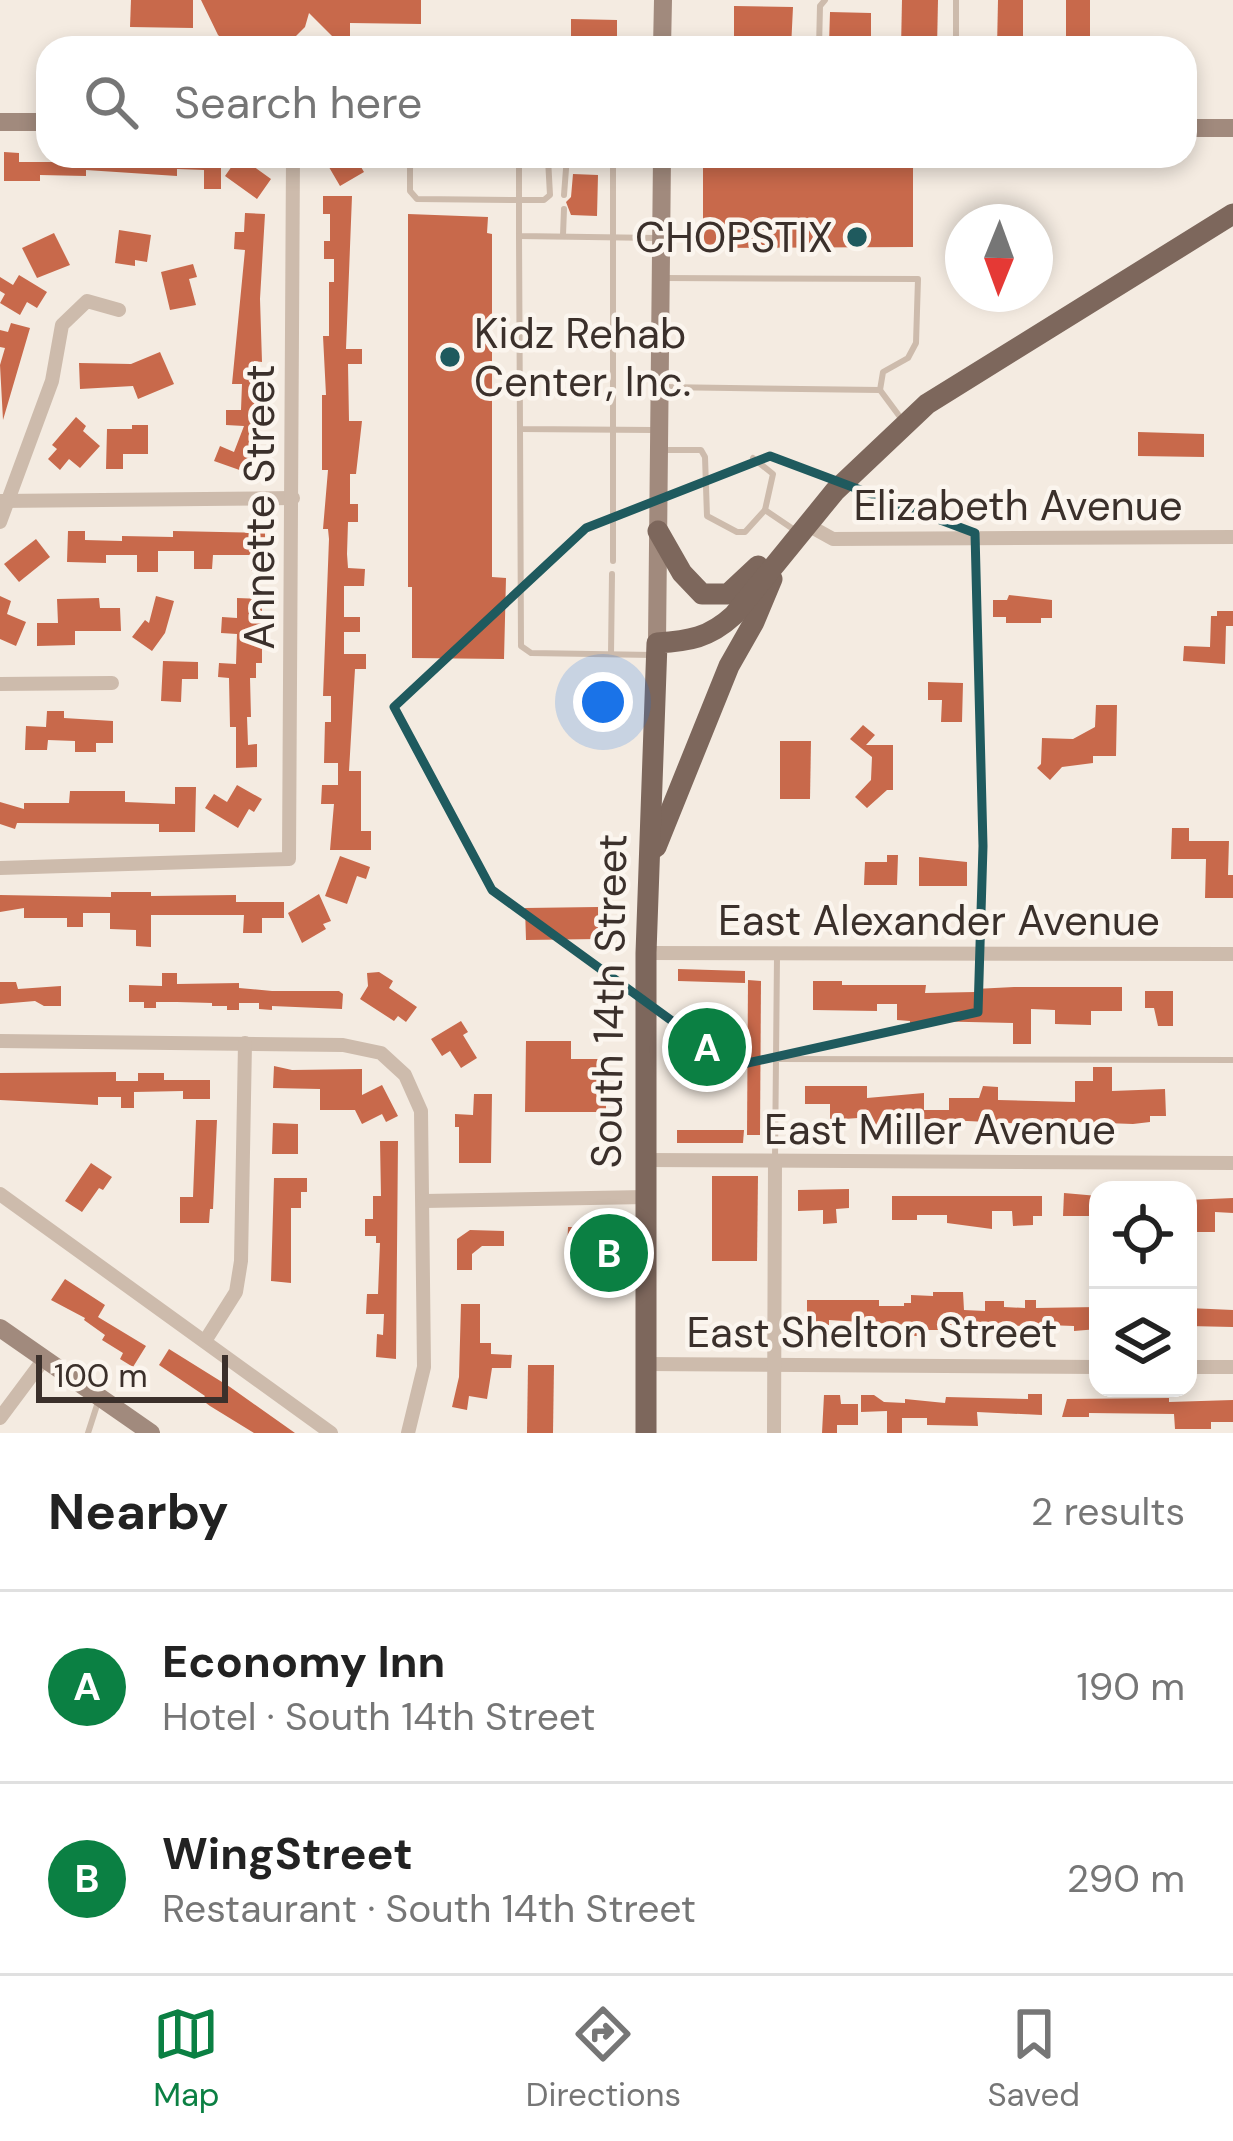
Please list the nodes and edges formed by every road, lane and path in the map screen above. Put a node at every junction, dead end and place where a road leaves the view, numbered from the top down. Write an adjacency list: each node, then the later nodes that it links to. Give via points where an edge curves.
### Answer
1 (663, 0): 4 (main road)
2 (825, 0): 5 (lane)
3 (956, 0): 6 (lane)
4 (662, 36)
5 (820, 36)
6 (956, 36)
7 (0, 122): 8 (main road)
8 (36, 122)
9 (1197, 128): 10 (main road)
10 (1233, 128)
11 (293, 168): 35 (street, Annette Street)
12 (410, 168): 19 (lane, via 417,199)
13 (519, 168): 19 (lane)
14 (550, 168): 19 (lane, via 548,198)
15 (566, 168): 18 (lane)
16 (613, 168): 24 (lane)
17 (662, 168): 25 (main road)
18 (564, 195)
19 (519, 200): 22 (lane)
20 (564, 209): 23 (lane)
21 (1233, 214): 30 (main road)
22 (519, 236): 23 (lane); 31 (lane)
23 (563, 236): 24 (lane)
24 (613, 237): 25 (lane); 32 (lane)
25 (661, 238): 26 (main road)
26 (660, 278): 28 (main road); 29 (lane, via 918,279 916,343 883,372)
27 (119, 310): 36 (street, via 87,301 62,325 52,381)
28 (659, 387): 29 (lane); 33 (main road)
29 (880, 390): 30 (lane)
30 (905, 424): 40 (main road)
31 (520, 429): 32 (lane); 45 (lane, via 520,646 531,653)
32 (613, 430): 33 (lane); 42 (lane)
33 (659, 440): 37 (lane, via 701,450 707,516 746,532); 39 (main road)
34 (753, 458): 37 (lane, via 773,474)
35 (293, 497): 36 (street); 49 (street, Annette Street, via 289,859)
36 (4, 501): 38 (street)
37 (765, 510): 40 (lane)
38 (0, 522)
39 (658, 531): 40 (main road, via 692,587 714,596 728,594); 44 (main road)
40 (796, 536): 41 (street, Elizabeth Avenue); 44 (main road, via 716,632); 48 (main road, via 729,666)
41 (1233, 537)
42 (613, 561)
43 (612, 574): 45 (lane)
44 (657, 649): 45 (lane); 48 (main road, South 14th Street)
45 (611, 654)
46 (112, 683): 47 (street)
47 (0, 684)
48 (649, 867): 50 (main road, South 14th Street)
49 (0, 868)
50 (646, 953): 51 (street, East Alexander Avenue); 57 (main road, South 14th Street)
51 (777, 953): 52 (street, East Alexander Avenue); 55 (lane)
52 (1233, 954)
53 (0, 1041): 54 (street)
54 (245, 1043): 62 (street, via 343,1045 381,1054 405,1075 421,1111); 64 (street, via 241,1261 236,1292)
55 (776, 1059): 56 (lane); 58 (lane)
56 (1233, 1060)
57 (646, 1160): 58 (street, East Miller Avenue); 61 (main road, South 14th Street)
58 (775, 1161): 59 (street, East Miller Avenue); 67 (street)
59 (1233, 1163)
60 (0, 1194): 64 (street)
61 (646, 1196): 62 (street); 66 (main road, South 14th Street)
62 (424, 1201): 76 (street, via 424,1367)
63 (0, 1328): 65 (main road)
64 (205, 1341): 75 (street)
65 (44, 1359): 71 (main road); 72 (street)
66 (646, 1364): 67 (street, East Shelton Street); 77 (main road, South 14th Street)
67 (773, 1365): 68 (street, East Shelton Street); 78 (street)
68 (1089, 1367)
69 (1197, 1367): 70 (street)
70 (1233, 1367)
71 (100, 1398): 73 (lane); 74 (main road)
72 (0, 1418)
73 (88, 1433)
74 (151, 1433)
75 (332, 1433)
76 (408, 1433)
77 (646, 1433)
78 (774, 1433)

